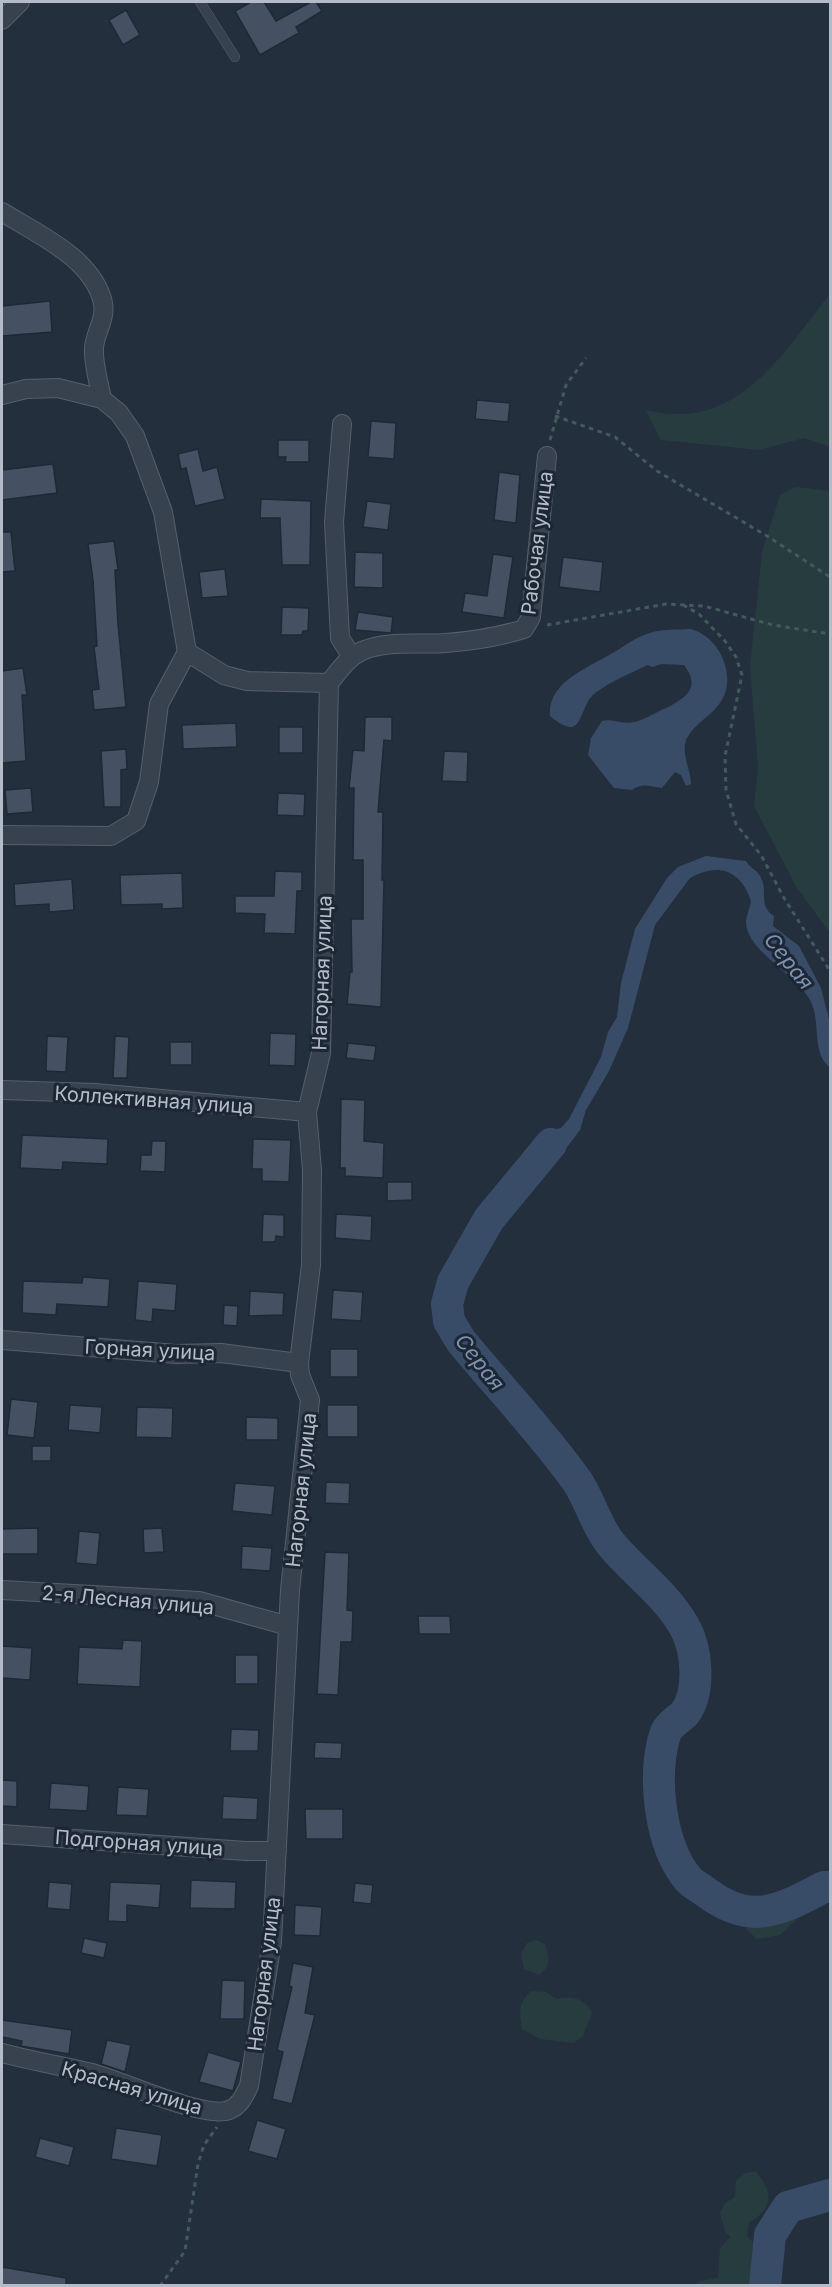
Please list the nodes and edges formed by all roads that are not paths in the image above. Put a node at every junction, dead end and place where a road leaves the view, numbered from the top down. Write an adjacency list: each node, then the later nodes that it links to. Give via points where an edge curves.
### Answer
1 (20, 2): 3 (street)
2 (200, 2): 4 (lane)
3 (2, 20)
4 (235, 57)
5 (2, 212): 7 (street, via 51,242 80,264 93,280 103,303 103,320 94,348)
6 (2, 395): 7 (street, via 58,388)
7 (102, 399): 10 (street, via 119,413 135,436 163,512)
8 (342, 424): 11 (street, via 334,522 340,638)
9 (547, 456): 11 (street, Рабочая улица, via 531,617 524,629 477,640 385,645)
10 (187, 652): 12 (street, via 224,675 247,681); 13 (street, via 159,704 148,782 136,821 111,836)
11 (352, 657): 12 (street, Рабочая улица)
12 (328, 682): 15 (street, Нагорная улица, via 321,1053)
13 (2, 835)
14 (2, 1090): 15 (street, Коллективная улица, via 95,1093)
15 (307, 1112): 17 (street, Нагорная улица, via 312,1170 311,1266)
16 (2, 1340): 17 (street, Горная улица, via 176,1354 220,1353)
17 (299, 1363): 19 (street, Нагорная улица, via 310,1400)
18 (2, 1590): 19 (street, 2-я Лесная улица, via 199,1601)
19 (288, 1626): 21 (street, Нагорная улица)
20 (2, 1834): 21 (street, Подгорная улица)
21 (277, 1851): 23 (street, Нагорная улица, via 272,1942 259,2038 249,2086 241,2103)
22 (2, 2053): 23 (street, Красная улица, via 95,2074 209,2111)
23 (228, 2111)

